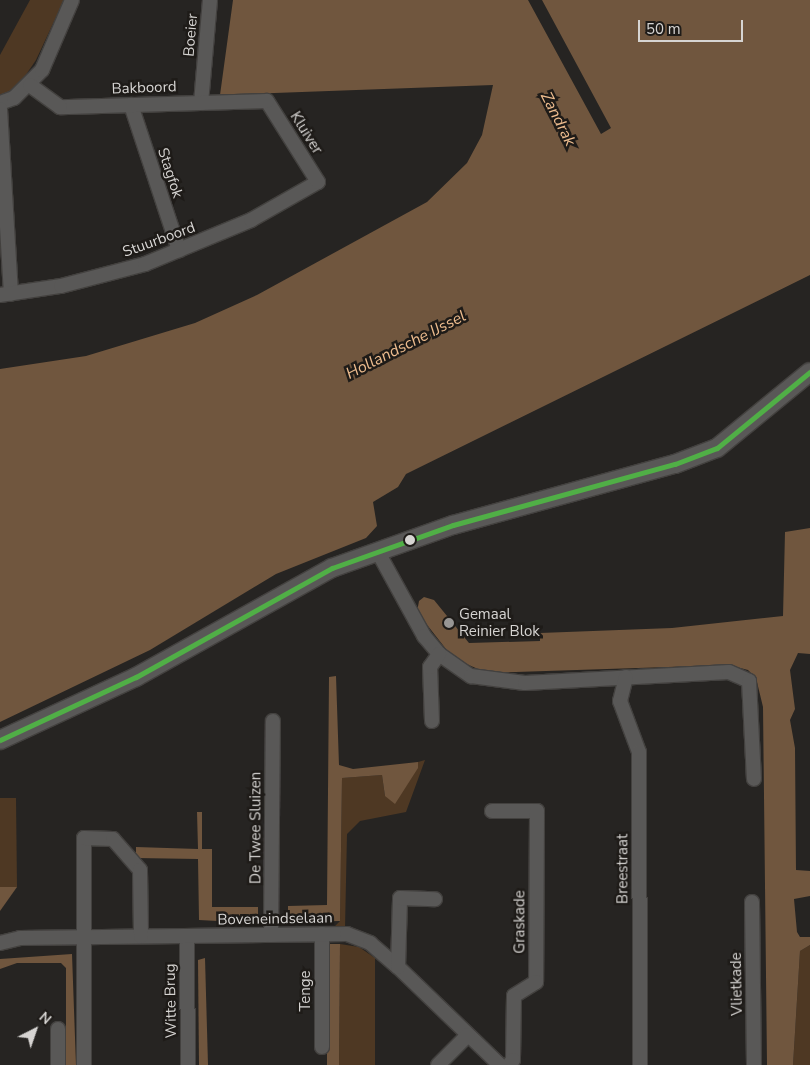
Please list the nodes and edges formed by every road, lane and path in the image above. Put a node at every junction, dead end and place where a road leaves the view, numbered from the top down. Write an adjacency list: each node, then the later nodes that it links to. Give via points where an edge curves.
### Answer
1 (72, 0): 3 (street, via 51,56)
2 (210, 0): 6 (street, Boeier)
3 (30, 85): 5 (street); 7 (street, Bakboord, via 60,107)
4 (267, 101): 6 (street, Bakboord); 9 (street, Kluiver)
5 (0, 103)
6 (201, 103): 7 (street, Bakboord)
7 (131, 105): 10 (street, Stagfok)
8 (0, 109): 11 (street)
9 (318, 182): 10 (street, Stuurboord, via 251,220)
10 (179, 250): 11 (street, Stuurboord, via 106,275)
11 (6, 294)
12 (810, 372): 13 (street, via 716,448 675,464 453,525)
13 (379, 554): 14 (street, via 402,601); 18 (street, via 332,568 277,595 136,677)
14 (438, 654): 15 (street, via 471,676 503,683); 17 (street, via 430,667)
15 (626, 677): 19 (street, via 729,672 748,681); 39 (street, Breestraat, via 620,701 639,752)
16 (273, 721): 24 (street, De Twee Sluizen)
17 (432, 721)
18 (0, 740)
19 (754, 779)
20 (492, 811): 38 (street, Graskade, via 537,811 536,982 514,996 513,1060)
21 (435, 899): 29 (street, via 400,898)
22 (752, 902): 40 (street, Vlietkade)
23 (322, 934): 24 (street, Boveneindselaan); 29 (street, Boveneindselaan, via 347,934 370,943); 32 (street, Tenge)
24 (271, 935): 26 (street, Boveneindselaan)
25 (141, 936): 26 (street, Boveneindselaan); 27 (street, Boveneindselaan); 27 (street, via 140,870 113,838 84,838)
26 (187, 936): 35 (street, Witte Brug)
27 (82, 938): 28 (street, Boveneindselaan, via 20,938); 34 (street)
28 (0, 943)
29 (398, 967): 31 (street, Boveneindselaan)
30 (58, 1029): 33 (street)
31 (468, 1034): 36 (street); 37 (street, Boveneindselaan)
32 (322, 1047)
33 (58, 1065)
34 (84, 1065)
35 (188, 1065)
36 (438, 1065)
37 (500, 1065)
38 (508, 1065)
39 (640, 1065)
40 (754, 1065)

